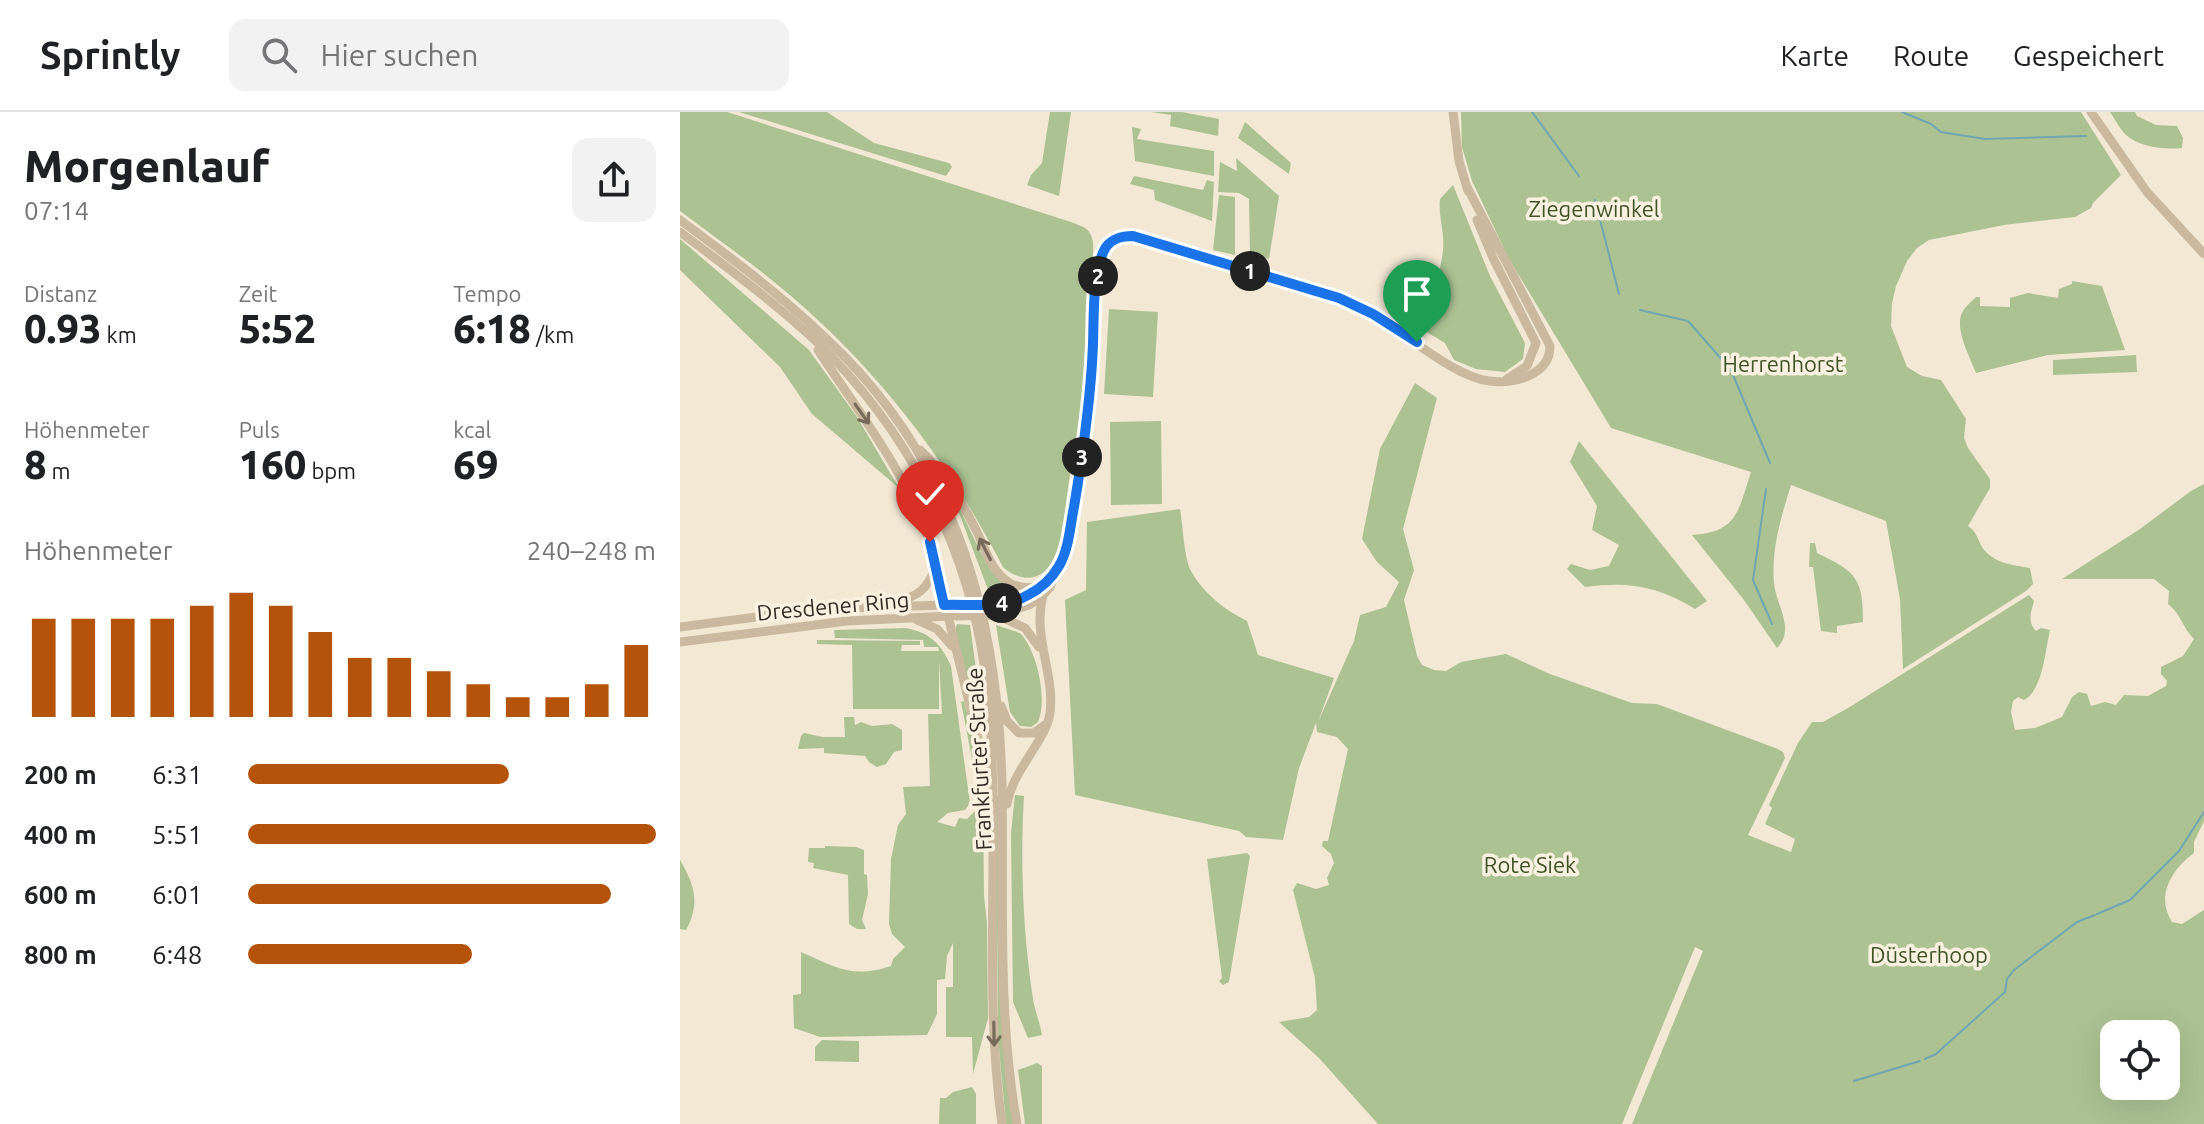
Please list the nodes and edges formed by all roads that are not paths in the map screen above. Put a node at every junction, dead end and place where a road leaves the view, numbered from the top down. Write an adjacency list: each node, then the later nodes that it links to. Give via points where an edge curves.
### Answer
1 (1453, 112): 3 (street)
2 (2091, 112): 6 (street, via 2140,183)
3 (1467, 187): 8 (street, via 1494,260 1536,343 1527,366); 8 (street, via 1550,346 1547,361 1537,370 1523,379)
4 (680, 220): 9 (street, Frankfurter Straße, via 820,333 867,381)
5 (680, 232): 7 (street, Frankfurter Straße)
6 (2204, 254)
7 (801, 328): 10 (street, one-way to 10, via 892,459 922,520); 27 (street, Frankfurter Straße, via 888,425 945,526 970,598 984,664)
8 (1504, 381): 11 (street, Dresdener Ring, via 1486,381 1461,371 1339,298 1133,236 1112,240 1098,277 1092,385 1066,548)
9 (910, 440): 11 (street, one-way to 9, via 1018,587 1000,575 945,480); 25 (street, Frankfurter Straße, via 968,560 985,619)
10 (936, 566): 13 (street); 14 (street, via 922,592)
11 (1043, 590): 12 (street, Dresdener Ring); 16 (street)
12 (1024, 603): 15 (street, Dresdener Ring); 16 (street)
13 (949, 605): 14 (street, Dresdener Ring); 15 (street, Dresdener Ring, bridge); 17 (street)
14 (869, 607): 19 (street, Dresdener Ring)
15 (1002, 612): 17 (street, Dresdener Ring, bridge); 24 (street, via 1030,633)
16 (1038, 614): 24 (street)
17 (952, 616): 18 (street, Dresdener Ring); 23 (street)
18 (906, 618): 21 (street, Dresdener Ring); 23 (street, via 937,629)
19 (716, 622): 20 (street, Dresdener Ring); 21 (street)
20 (680, 627)
21 (716, 636): 22 (street, Dresdener Ring)
22 (680, 642)
23 (958, 656): 27 (street)
24 (1044, 658): 26 (street)
25 (997, 693): 26 (street, via 1015,731 1034,733); 28 (street, Frankfurter Straße)
26 (1047, 723): 28 (street, via 1015,777)
27 (993, 806): 29 (street, Frankfurter Straße, one-way to 29, via 995,1047)
28 (1003, 831): 30 (street, Frankfurter Straße, via 1004,991)
29 (1002, 1124)
30 (1017, 1124)

